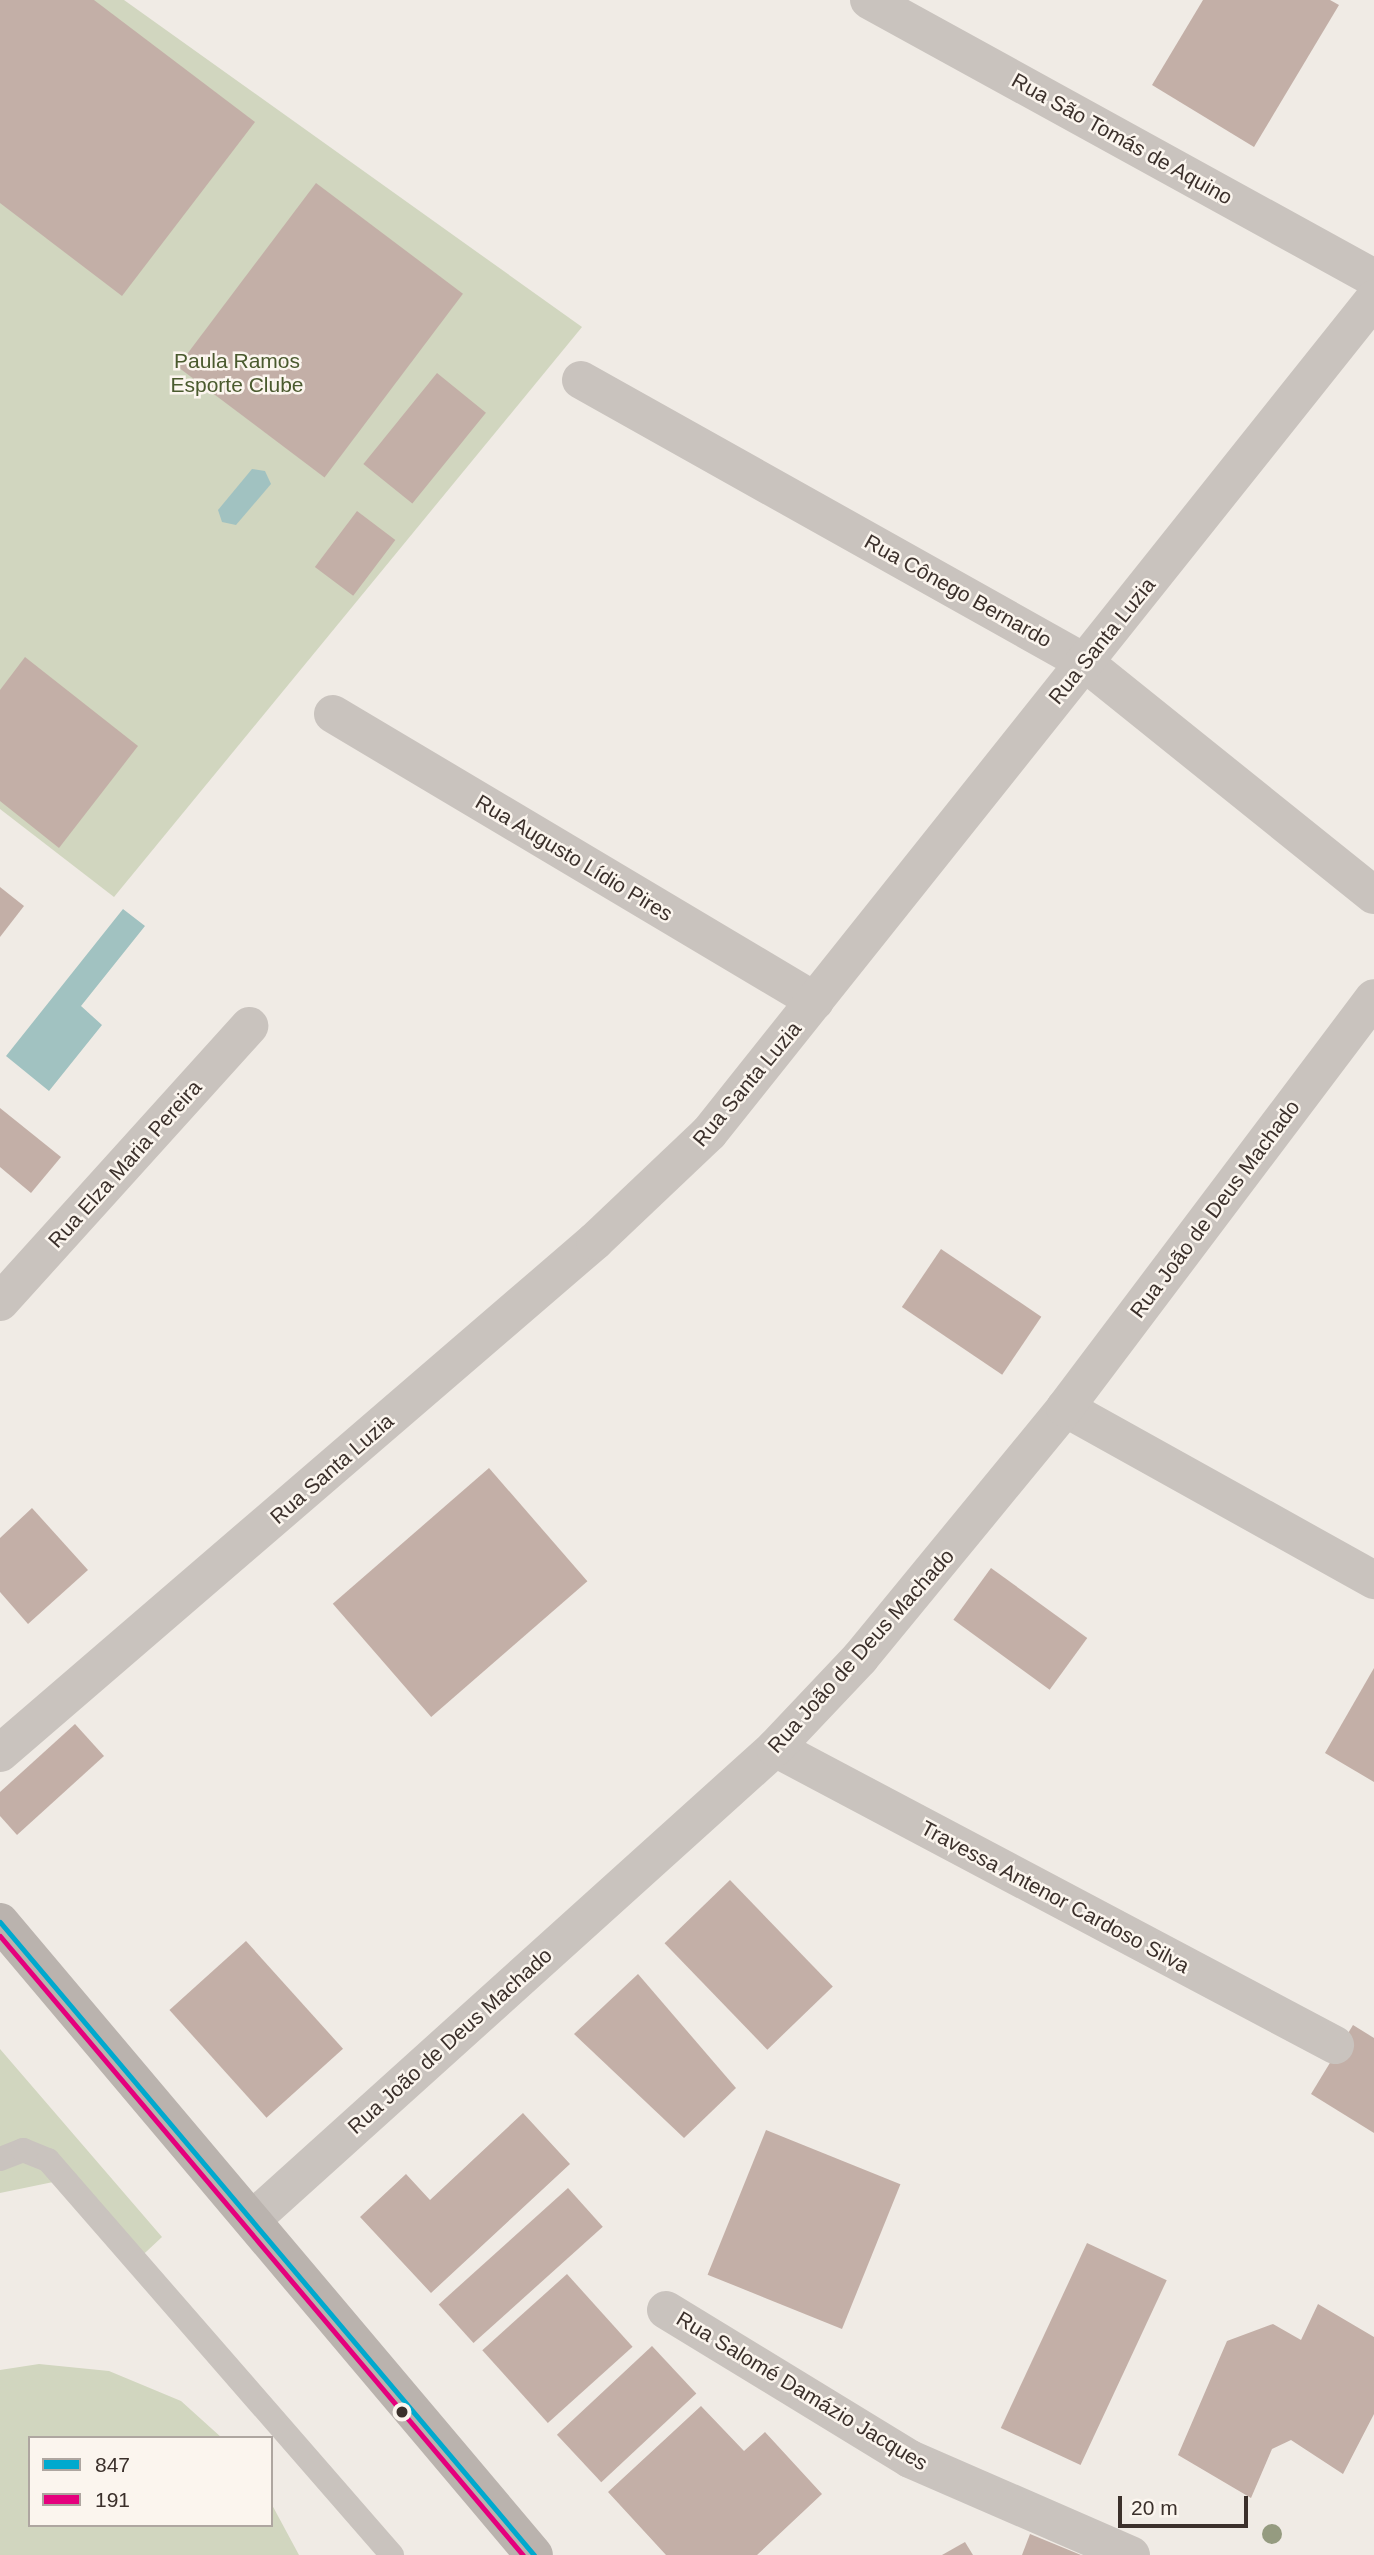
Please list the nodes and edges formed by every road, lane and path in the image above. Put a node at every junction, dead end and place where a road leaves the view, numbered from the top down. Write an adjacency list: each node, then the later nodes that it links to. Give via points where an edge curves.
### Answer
1 (869, 0): 2 (street, Rua São Tomás de Aquino)
2 (1374, 278)
3 (1374, 299): 5 (street, Rua Santa Luzia)
4 (581, 380): 5 (street, Rua Cônego Bernardo)
5 (1084, 662): 7 (street, Rua Cônego Bernardo); 9 (street, Rua Santa Luzia)
6 (333, 714): 9 (street, Rua Augusto Lídio Pires)
7 (1374, 895)
8 (1374, 998): 12 (street, Rua João de Deus Machado)
9 (815, 1001): 15 (street, Rua Santa Luzia, via 661,1183)
10 (249, 1026): 11 (street, Rua Elza Maria Pereira)
11 (0, 1302)
12 (1065, 1408): 13 (street); 14 (street, Rua João de Deus Machado, via 939,1566)
13 (1374, 1580)
14 (775, 1748): 17 (street, Travessa Antenor Cardoso Silva); 19 (street, Rua João de Deus Machado)
15 (0, 1753)
16 (0, 1922): 19 (main road)
17 (1335, 2045)
18 (0, 2158): 21 (lane, via 23,2150 48,2160)
19 (254, 2218): 22 (main road)
20 (666, 2310): 23 (street, Rua Salomé Damázio Jacques, via 910,2459)
21 (392, 2555)
22 (534, 2555)
23 (1131, 2555)

